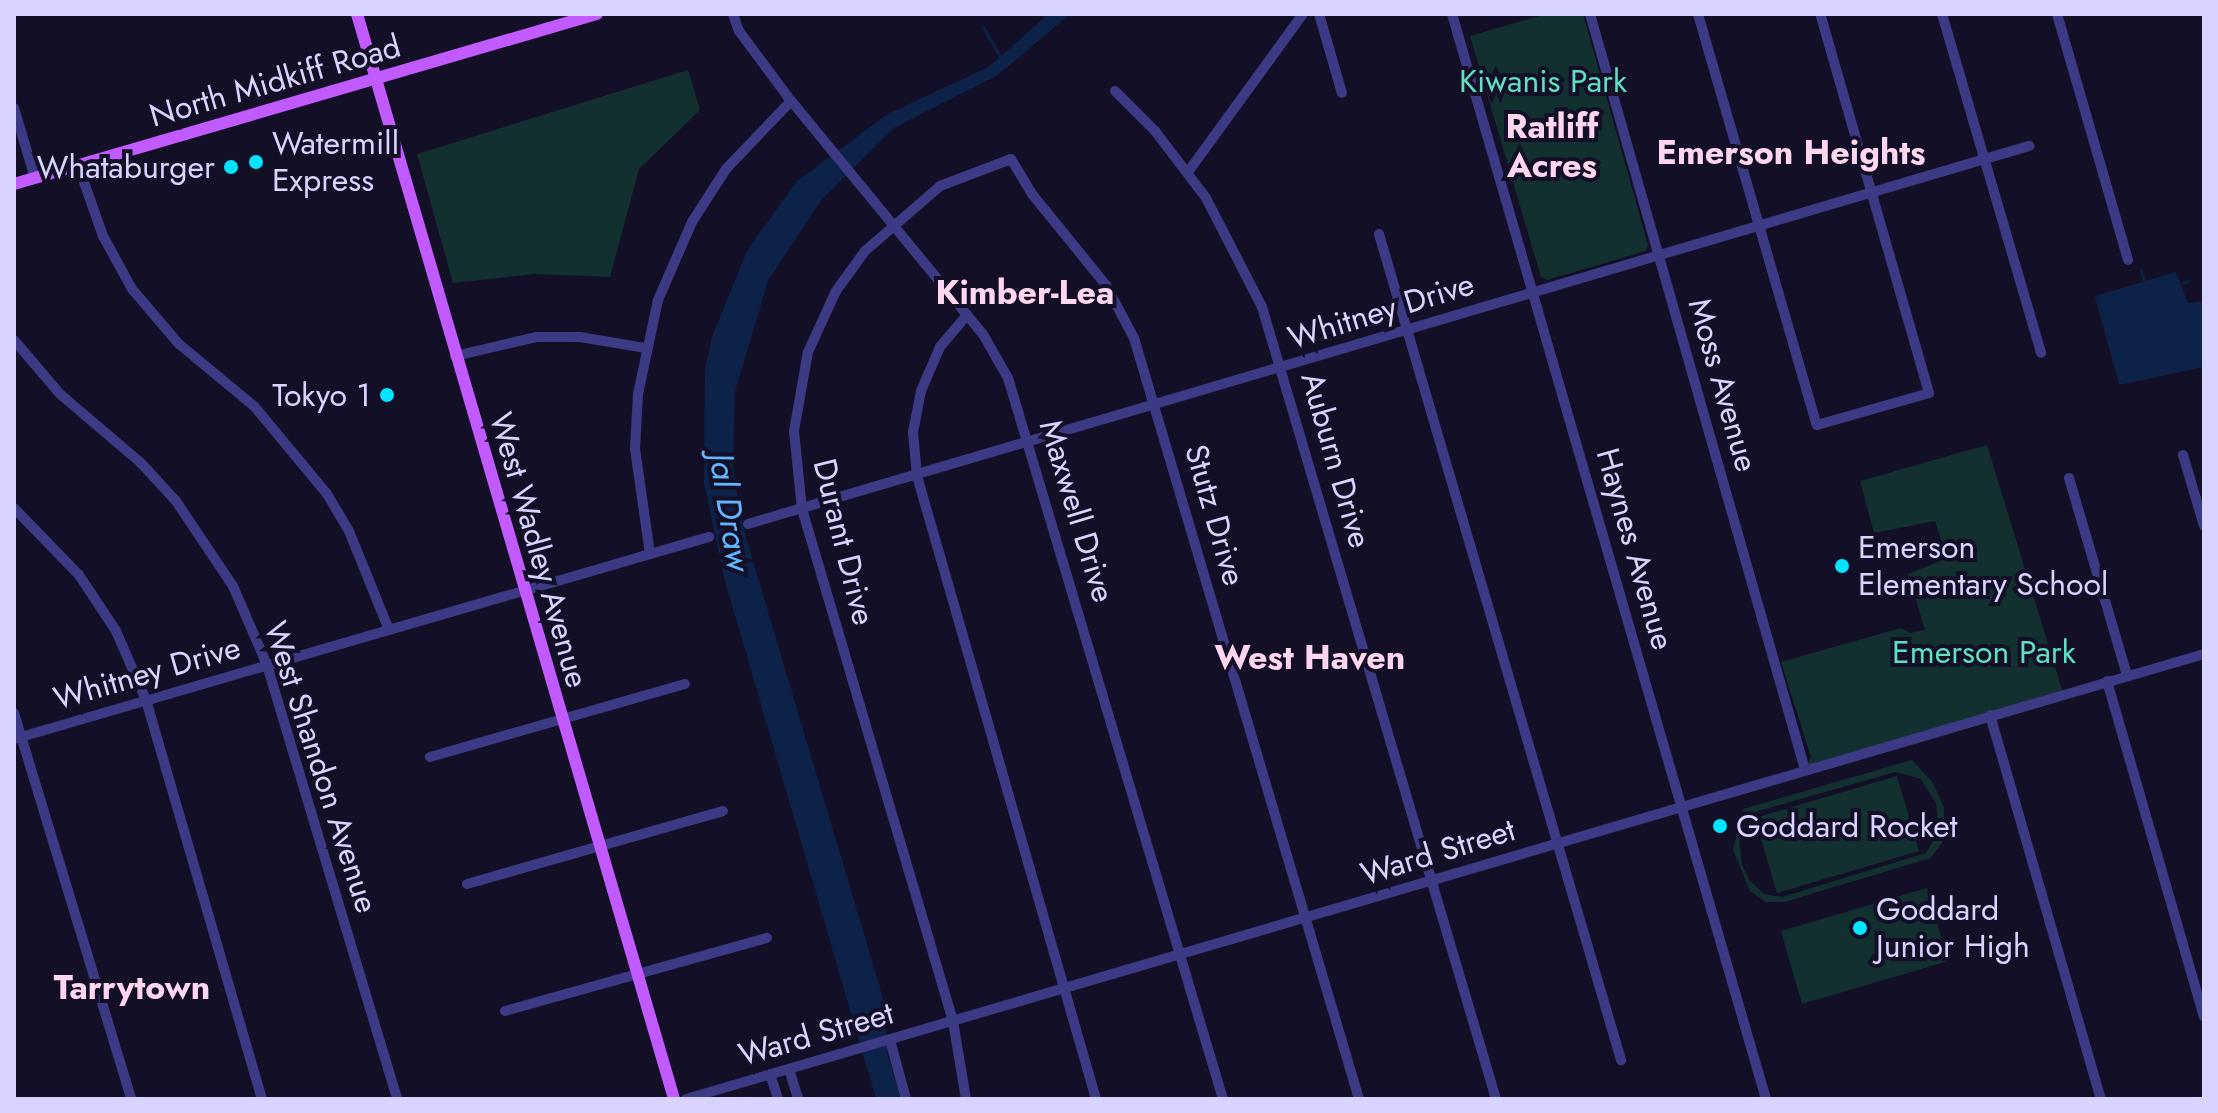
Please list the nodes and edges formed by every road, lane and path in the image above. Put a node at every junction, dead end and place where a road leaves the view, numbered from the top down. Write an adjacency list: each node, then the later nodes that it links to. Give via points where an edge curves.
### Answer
1 (357, 14): 12 (main road, West Wadley Avenue)
2 (597, 14): 12 (main road, North Midkiff Road)
3 (733, 14): 15 (street, Maxwell Drive, via 739,31)
4 (1303, 14): 21 (street)
5 (1319, 14): 14 (street)
6 (1452, 14): 30 (street, Haynes Avenue)
7 (1590, 14): 28 (street, Moss Avenue)
8 (1698, 14): 26 (street)
9 (1820, 14): 24 (street)
10 (1942, 14): 19 (street)
11 (2057, 14): 29 (street)
12 (375, 80): 20 (main road, North Midkiff Road); 36 (main road, West Wadley Avenue)
13 (1115, 91): 21 (street, Auburn Drive)
14 (1342, 93)
15 (791, 101): 25 (street, Maxwell Drive); 34 (street, via 726,169 692,222 658,300)
16 (14, 108): 22 (street)
17 (2029, 146): 19 (street, Whitney Drive)
18 (1011, 159): 25 (street, Durant Drive, via 940,186); 38 (street, Stutz Drive, via 1032,194 1106,285 1134,338)
19 (1984, 159): 24 (street, Whitney Drive); 35 (street)
20 (78, 165): 22 (main road, North Midkiff Road); 50 (street, via 103,236 132,289 179,344 254,406 327,494 349,531)
21 (1188, 172): 37 (street, Auburn Drive, via 1245,268)
22 (35, 178): 23 (main road, North Midkiff Road)
23 (14, 184)
24 (1872, 193): 26 (street, Whitney Drive); 26 (street, via 1929,393 1817,425)
25 (892, 225): 31 (street, Maxwell Drive); 44 (street, Durant Drive, via 836,291 808,352 794,431)
26 (1760, 226): 28 (street, Whitney Drive)
27 (1379, 234): 32 (street)
28 (1659, 256): 30 (street, Whitney Drive); 62 (street, Moss Avenue)
29 (2128, 260)
30 (1534, 293): 32 (street, Whitney Drive); 63 (street, Haynes Avenue)
31 (967, 315): 39 (street, Maxwell Drive, via 1008,378); 41 (street, via 940,347 921,391 913,432)
32 (1408, 330): 37 (street, Whitney Drive); 65 (street)
33 (14, 340): 52 (street, West Shandon Avenue, via 60,394 141,463 176,501 233,586)
34 (646, 348): 36 (street, via 580,337 536,337); 48 (street, via 635,449)
35 (2041, 353)
36 (455, 356): 49 (main road, West Wadley Avenue)
37 (1282, 368): 38 (street, Whitney Drive); 67 (street, Auburn Drive)
38 (1156, 405): 39 (street, Whitney Drive); 69 (street, Stutz Drive)
39 (1031, 442): 41 (street, Whitney Drive); 71 (street, Maxwell Drive)
40 (2183, 455): 46 (street)
41 (917, 476): 44 (street, Whitney Drive); 73 (street)
42 (2069, 478): 53 (street)
43 (14, 508): 56 (street, via 79,575 116,631)
44 (802, 509): 45 (street, Whitney Drive); 76 (street, Durant Drive)
45 (748, 524)
46 (2204, 526)
47 (709, 537): 48 (street, Whitney Drive)
48 (650, 554): 49 (street, Whitney Drive)
49 (524, 591): 50 (street, Whitney Drive); 59 (main road, West Wadley Avenue)
50 (389, 630): 52 (street, Whitney Drive)
51 (2204, 654): 53 (street, Ward Street)
52 (267, 665): 56 (street, Whitney Drive); 83 (street, West Shandon Avenue)
53 (2127, 675): 54 (street, Ward Street)
54 (2107, 681): 58 (street, Ward Street); 75 (street)
55 (685, 684): 59 (street)
56 (146, 700): 60 (street, Whitney Drive); 82 (street)
57 (14, 713): 60 (street)
58 (1990, 715): 62 (street, Ward Street); 95 (street)
59 (562, 720): 61 (street); 66 (main road, West Wadley Avenue)
60 (19, 737): 81 (street)
61 (430, 757)
62 (1805, 770): 63 (street, Ward Street)
63 (1681, 807): 65 (street, Ward Street); 94 (street, Haynes Avenue)
64 (723, 811): 66 (street)
65 (1557, 843): 67 (street, Ward Street); 78 (street)
66 (600, 848): 68 (street); 72 (main road, West Wadley Avenue)
67 (1432, 880): 69 (street, Ward Street); 93 (street, Auburn Drive)
68 (467, 884)
69 (1306, 918): 71 (street, Ward Street); 92 (street, Stutz Drive)
70 (767, 938): 72 (street)
71 (1181, 955): 73 (street, Ward Street); 91 (street, Maxwell Drive)
72 (637, 976): 74 (street); 84 (main road, West Wadley Avenue)
73 (1067, 988): 76 (street, Ward Street); 90 (street)
74 (505, 1011)
75 (2204, 1016)
76 (953, 1021): 77 (street, Ward Street); 89 (street, Durant Drive)
77 (890, 1040): 79 (street, Ward Street); 88 (street)
78 (1621, 1060)
79 (789, 1069): 80 (street, Ward Street); 87 (street)
80 (770, 1074): 85 (street, Ward Street); 86 (street)
81 (131, 1099)
82 (262, 1099)
83 (397, 1099)
84 (674, 1099)
85 (686, 1099)
86 (778, 1099)
87 (798, 1099)
88 (906, 1099)
89 (966, 1099)
90 (1096, 1099)
91 (1223, 1099)
92 (1359, 1099)
93 (1496, 1099)
94 (1766, 1099)
95 (2101, 1099)

